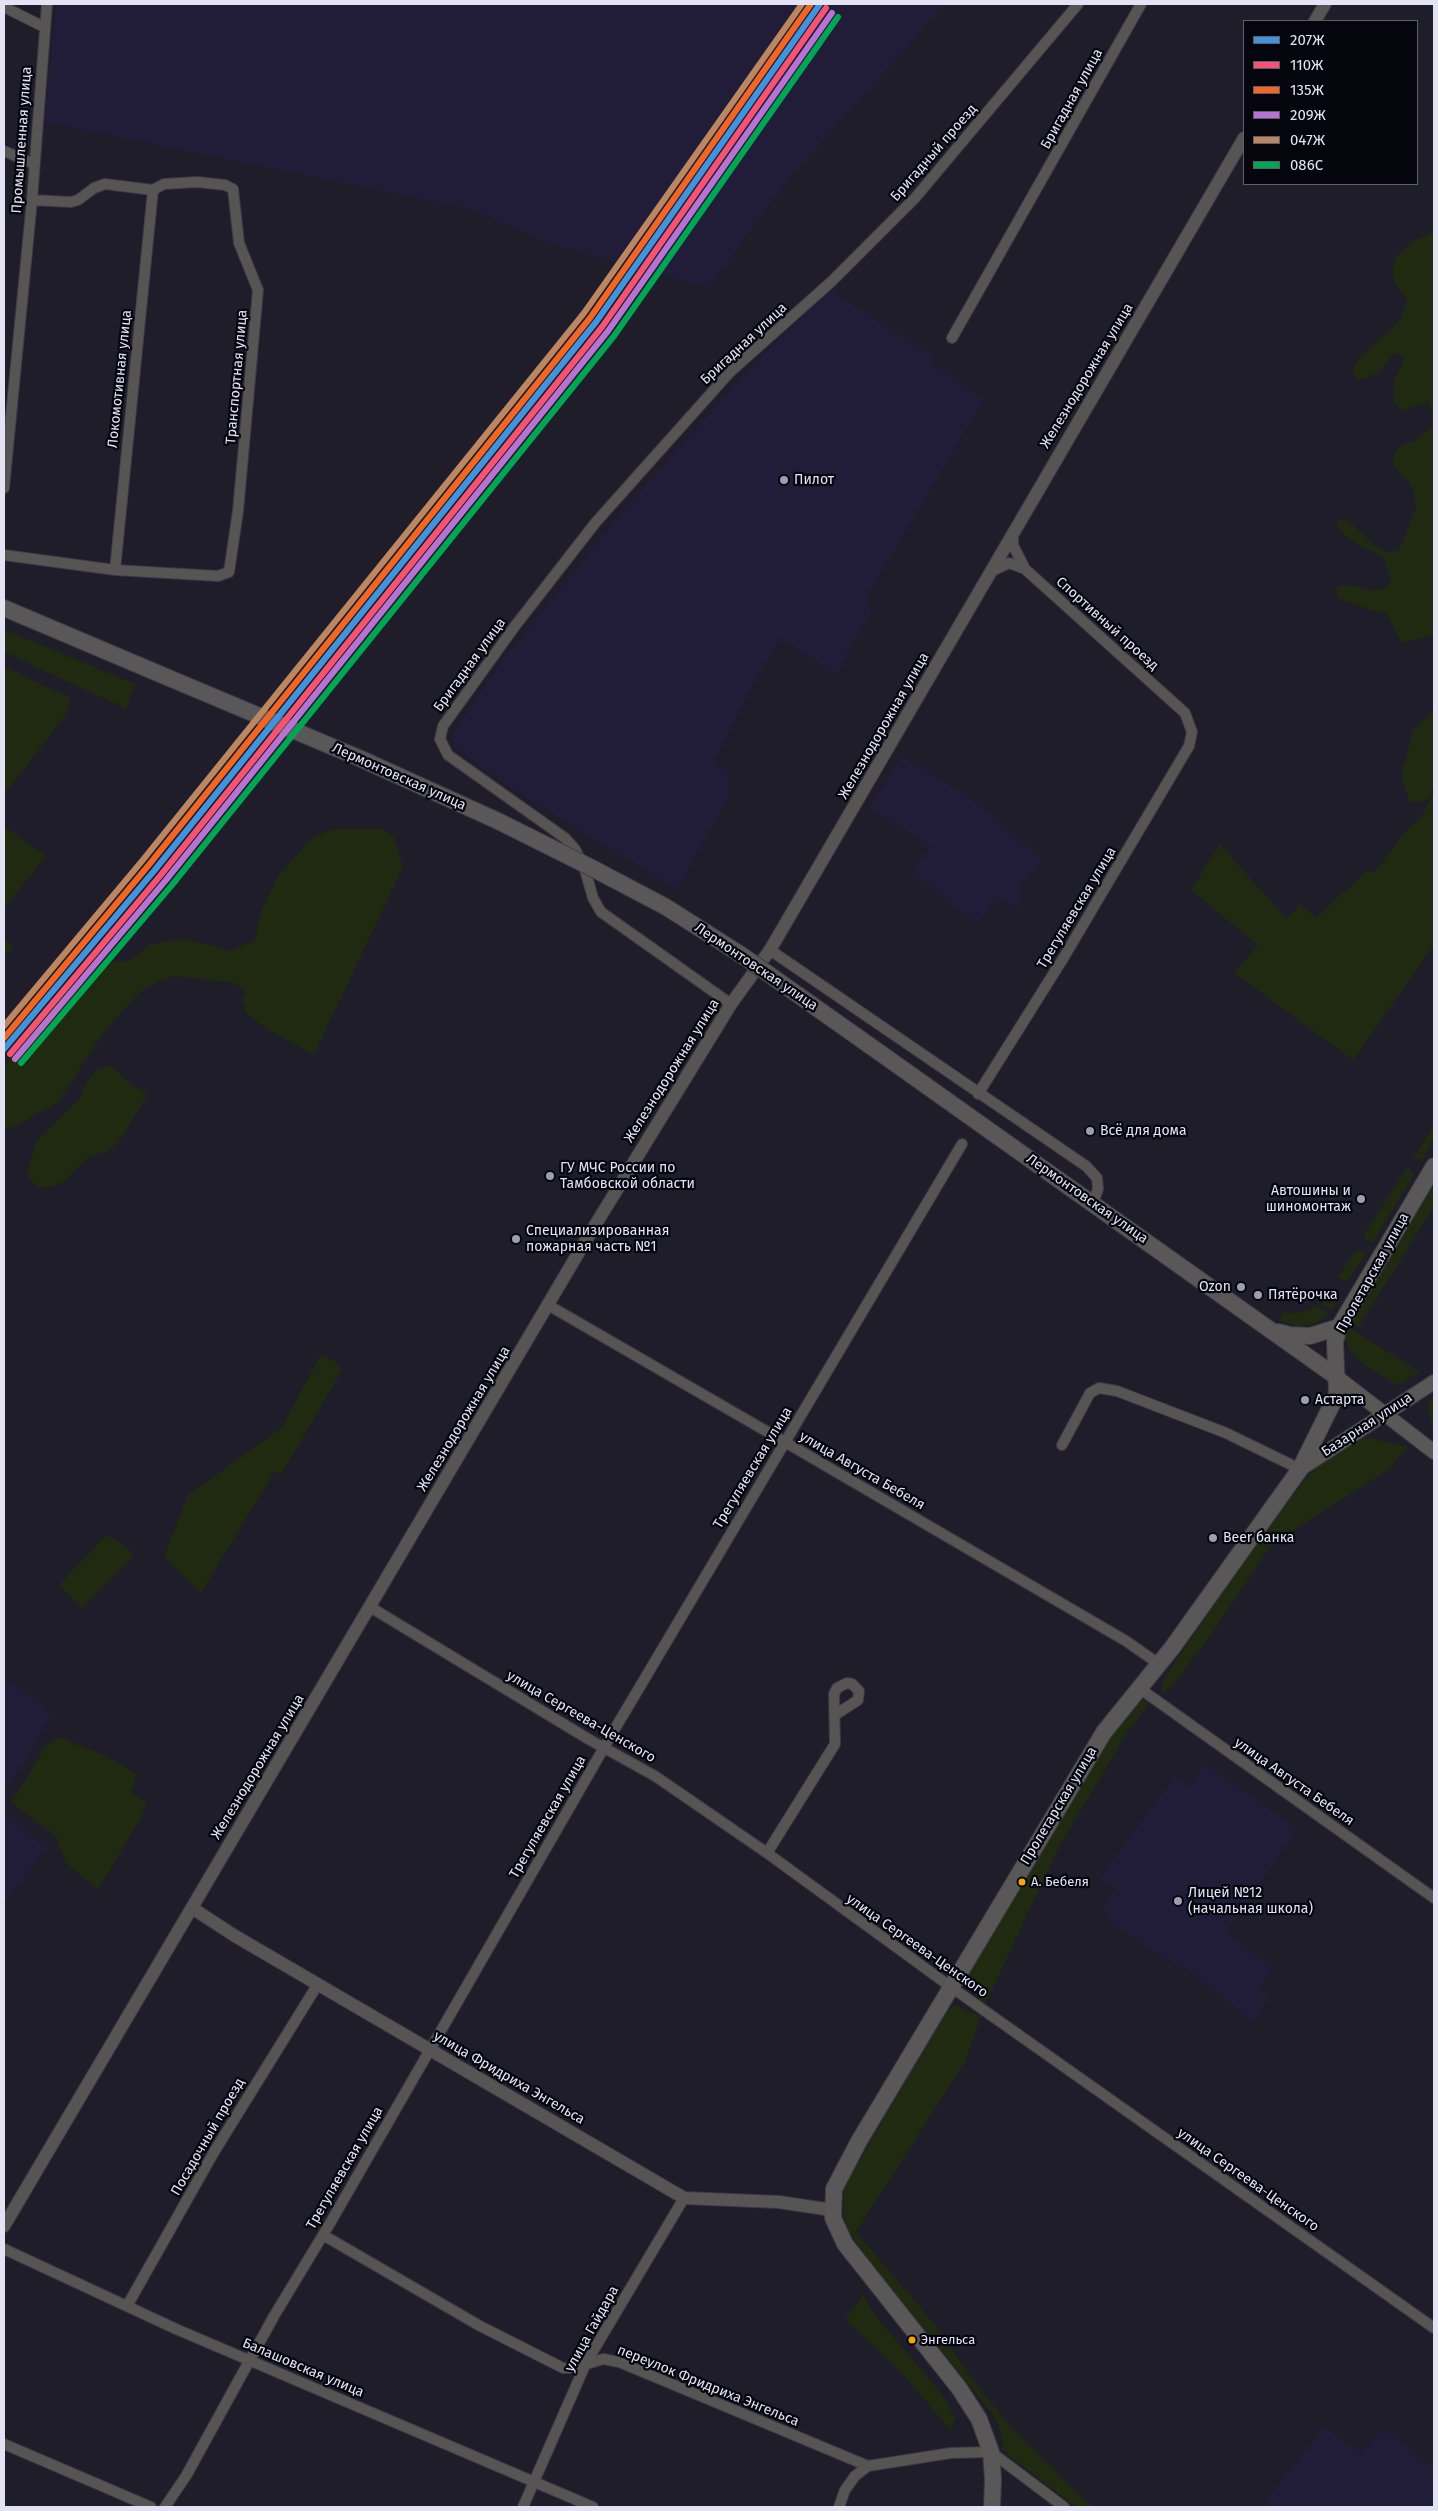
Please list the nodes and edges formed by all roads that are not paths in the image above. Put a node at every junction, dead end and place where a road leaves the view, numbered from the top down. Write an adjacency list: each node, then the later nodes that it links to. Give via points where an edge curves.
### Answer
1 (46, 4): 7 (street, Промышленная улица)
2 (1078, 4): 13 (street, Бригадный проезд, via 915,198)
3 (1141, 4): 14 (street, Бригадная улица)
4 (1325, 4): 6 (street)
5 (4, 8): 7 (street)
6 (1316, 20)
7 (44, 27): 10 (street, Промышленная улица)
8 (1243, 140): 16 (street, Железнодорожная улица)
9 (4, 151): 10 (street)
10 (34, 164): 12 (street, Промышленная улица)
11 (153, 190): 12 (street, via 105,184 71,202); 19 (street, Локомотивная улица); 19 (street, Транспортная улица, via 164,184 197,182 233,189 239,244 258,290 238,511 229,572 218,576)
12 (32, 200): 15 (street, Промышленная улица)
13 (800, 310): 24 (street, Бригадная улица, via 730,372 596,522 514,626 443,726 440,739 448,755 565,838 575,849 601,912)
14 (952, 338)
15 (4, 488)
16 (1013, 531): 18 (street, Спортивный проезд, via 1013,545); 20 (street, Железнодорожная улица)
17 (4, 555): 19 (street)
18 (1025, 568): 20 (street, via 1008,563); 22 (street, Спортивный проезд, via 1185,713)
19 (115, 570)
20 (989, 572): 23 (street, Железнодорожная улица)
21 (4, 608): 28 (main road, Лермонтовская улица, bridge, via 498,821 666,907 743,956)
22 (1192, 732): 25 (street, Трегуляевская улица, via 1188,746 1069,949)
23 (770, 950): 24 (street, Железнодорожная улица); 25 (street)
24 (731, 1004): 29 (street, Железнодорожная улица)
25 (978, 1094): 28 (street, via 1086,1166 1097,1178 1098,1189)
26 (962, 1144): 35 (street, Трегуляевская улица)
27 (1434, 1166): 30 (main road, Пролетарская улица)
28 (1093, 1203): 31 (main road, Лермонтовская улица)
29 (548, 1305): 35 (street, улица Августа Бебеля); 39 (street, Железнодорожная улица)
30 (1339, 1327): 31 (main road, via 1301,1336); 32 (main road, Пролетарская улица, via 1336,1342)
31 (1270, 1330): 32 (main road, Лермонтовская улица)
32 (1338, 1378): 34 (main road, Лермонтовская улица); 38 (main road, Пролетарская улица, via 1337,1394 1330,1411)
33 (1434, 1382): 34 (main road, Базарная улица)
34 (1384, 1414): 37 (main road, Лермонтовская улица); 38 (main road, Базарная улица)
35 (785, 1442): 40 (street, улица Августа Бебеля, via 1124,1640); 43 (street, Трегуляевская улица)
36 (1062, 1445): 38 (street, via 1090,1393 1099,1388 1117,1391 1226,1433)
37 (1434, 1452)
38 (1300, 1469): 40 (main road, Пролетарская улица)
39 (370, 1607): 43 (street, улица Сергеева-Ценского); 46 (street, Железнодорожная улица)
40 (1159, 1664): 41 (main road, Пролетарская улица)
41 (1139, 1688): 45 (street, улица Августа Бебеля); 48 (main road, Пролетарская улица, via 1104,1732)
42 (835, 1714): 44 (street, via 835,1744)
43 (604, 1747): 44 (street, улица Сергеева-Ценского, via 655,1776); 49 (street, Трегуляевская улица)
44 (767, 1854): 48 (street, улица Сергеева-Ценского)
45 (1434, 1898)
46 (192, 1908): 47 (street, улица Фридриха Энгельса); 52 (street, Железнодорожная улица)
47 (318, 1984): 49 (street, улица Фридриха Энгельса); 55 (street, Посадочный проезд, via 214,2152)
48 (951, 1987): 51 (main road, Пролетарская улица, via 852,2155 834,2189); 56 (street, улица Сергеева-Ценского)
49 (430, 2049): 50 (street, улица Фридриха Энгельса); 53 (street, Трегуляевская улица)
50 (684, 2198): 51 (street, улица Фридриха Энгельса, via 779,2202); 58 (street, улица Гайдара)
51 (832, 2210): 60 (main road, Пролетарская улица, via 838,2234 853,2256 959,2388 978,2419)
52 (4, 2226)
53 (323, 2235): 57 (street, Трегуляевская улица); 58 (street, переулок Фридриха Энгельса, via 480,2326 563,2368)
54 (4, 2249): 55 (street, Балашовская улица)
55 (128, 2306): 57 (street, Балашовская улица)
56 (1434, 2328)
57 (249, 2361): 62 (street, Балашовская улица); 64 (street, Трегуляевская улица, via 186,2476)
58 (586, 2363): 61 (street, переулок Фридриха Энгельса, via 619,2362); 62 (street, улица Гайдара)
59 (4, 2444): 63 (street)
60 (991, 2452): 61 (street, via 951,2454); 68 (main road, Пролетарская улица); 69 (street)
61 (868, 2466): 67 (street, via 853,2478)
62 (535, 2483): 65 (street, улица Гайдара); 66 (street, Балашовская улица)
63 (151, 2507)
64 (165, 2507)
65 (523, 2507)
66 (593, 2507)
67 (839, 2507)
68 (992, 2507)
69 (1064, 2507)

